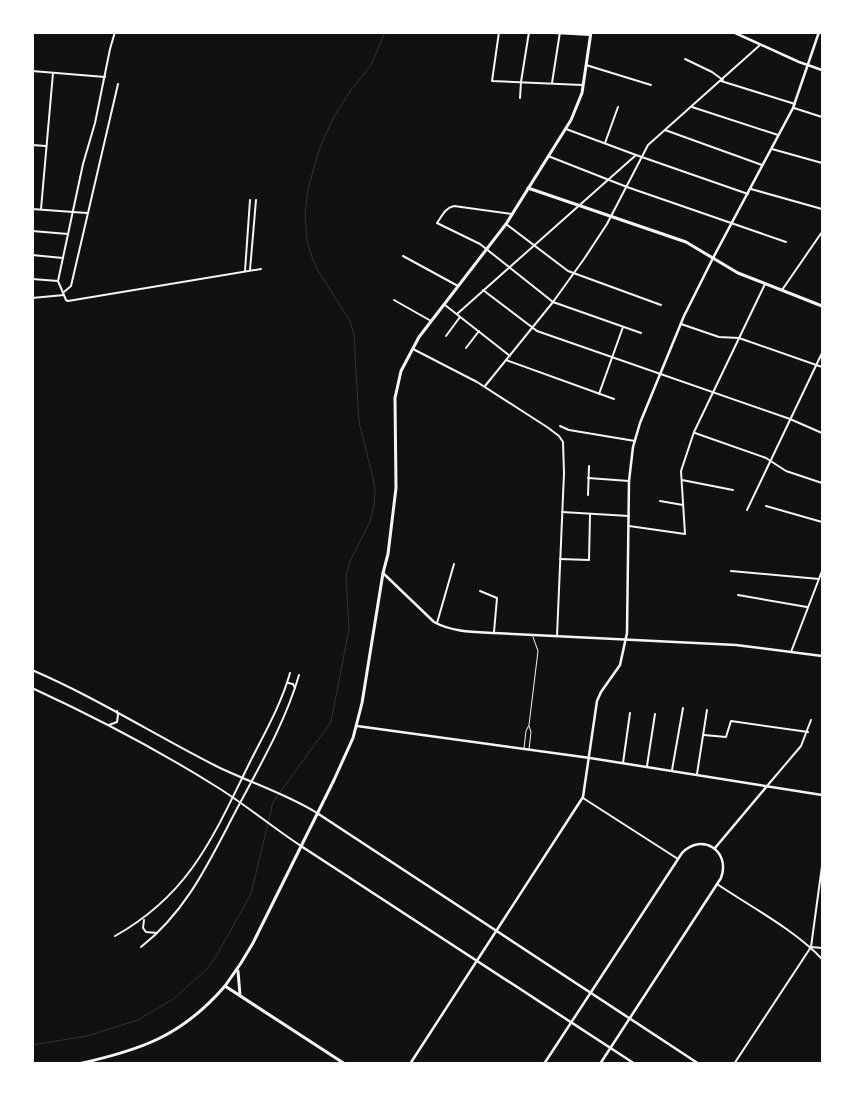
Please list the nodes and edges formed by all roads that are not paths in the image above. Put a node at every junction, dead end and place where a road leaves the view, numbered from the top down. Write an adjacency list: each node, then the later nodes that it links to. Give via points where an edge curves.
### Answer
1 (115, 32): 16 (street)
2 (499, 32): 18 (street, via 492,82)
3 (529, 32): 18 (street)
4 (535, 32): 7 (street)
5 (733, 32): 9 (street)
6 (819, 32): 12 (street)
7 (560, 33): 8 (street); 19 (street)
8 (591, 34): 11 (main road)
9 (760, 45): 12 (street); 17 (street)
10 (685, 59): 17 (street)
11 (586, 65): 21 (main road); 22 (street)
12 (808, 66): 13 (street); 24 (street)
13 (822, 70)
14 (32, 71): 15 (street)
15 (53, 73): 16 (street); 34 (street)
16 (105, 77): 54 (street)
17 (722, 80): 24 (street); 26 (street)
18 (521, 82): 19 (street); 23 (street)
19 (552, 83): 21 (street)
20 (118, 84): 55 (street)
21 (583, 85): 29 (main road, via 577,108)
22 (651, 85)
23 (520, 98)
24 (795, 104): 27 (street)
25 (618, 107): 32 (street)
26 (692, 107): 30 (street); 31 (street)
27 (793, 108): 28 (street); 31 (street)
28 (822, 117)
29 (566, 128): 32 (street); 37 (main road)
30 (665, 130): 38 (street, via 648,145); 40 (street)
31 (779, 136): 35 (street)
32 (605, 143): 36 (street)
33 (32, 145): 34 (street)
34 (46, 146): 52 (street)
35 (772, 149): 39 (street); 40 (street)
36 (636, 155): 38 (street); 41 (street)
37 (548, 156): 41 (street); 43 (main road)
38 (642, 157): 42 (street); 45 (street)
39 (822, 163)
40 (763, 165): 44 (street)
41 (608, 180): 42 (street); 50 (street)
42 (627, 187): 57 (street); 58 (street)
43 (528, 188): 50 (main road); 56 (main road)
44 (750, 189): 45 (street); 53 (street)
45 (748, 194): 58 (street)
46 (250, 200): 48 (street)
47 (256, 200): 49 (street)
48 (250, 206): 49 (street); 73 (street)
49 (255, 206): 72 (street)
50 (579, 206): 57 (main road); 64 (street)
51 (32, 209): 52 (street)
52 (42, 209): 54 (street)
53 (822, 209)
54 (72, 212): 55 (street); 62 (street)
55 (87, 213): 81 (street, via 71,286)
56 (512, 214): 59 (main road); 65 (street, via 454,206 449,207 437,222)
57 (611, 216): 69 (main road, via 686,242); 74 (street)
58 (732, 223): 63 (street); 69 (street)
59 (506, 224): 64 (street); 65 (main road)
60 (32, 231): 62 (street)
61 (822, 232): 80 (street)
62 (68, 234): 68 (street)
63 (786, 242)
64 (534, 246): 70 (street); 74 (street)
65 (488, 249): 70 (street); 78 (main road)
66 (32, 255): 68 (street)
67 (403, 256): 78 (street)
68 (63, 258): 76 (street)
69 (713, 258): 77 (main road); 91 (street)
70 (509, 268): 79 (street); 84 (street)
71 (261, 269): 72 (street)
72 (250, 270): 73 (street)
73 (245, 271): 81 (street, via 68,300)
74 (574, 274): 84 (street); 86 (street)
75 (32, 279): 76 (street)
76 (58, 281): 81 (street)
77 (765, 284): 80 (main road); 97 (street)
78 (458, 286): 85 (main road)
79 (483, 290): 88 (street); 93 (street)
80 (782, 290): 87 (main road)
81 (64, 294): 82 (street)
82 (32, 298)
83 (394, 300): 90 (street)
84 (553, 302): 92 (street); 93 (street)
85 (444, 304): 88 (street); 90 (main road)
86 (661, 305)
87 (822, 306)
88 (457, 314): 89 (street)
89 (460, 317): 94 (street); 96 (street)
90 (431, 321): 98 (main road)
91 (681, 324): 97 (street, via 719,337); 106 (street)
92 (623, 326): 95 (street); 102 (street)
93 (532, 328): 101 (street); 102 (street)
94 (479, 331): 99 (street); 101 (street)
95 (641, 333)
96 (446, 336)
97 (739, 338): 104 (street); 108 (street)
98 (412, 348): 107 (street); 137 (main road, via 401,371 395,398 396,488)
99 (466, 348)
100 (822, 353): 104 (street)
101 (510, 356): 103 (street)
102 (612, 357): 106 (street); 109 (street)
103 (506, 360): 107 (street); 109 (street)
104 (817, 365): 105 (street); 111 (street)
105 (822, 366)
106 (660, 374): 108 (street); 115 (street)
107 (485, 386): 128 (street, via 562,439 565,447)
108 (713, 392): 111 (street); 113 (street)
109 (599, 394): 110 (street)
110 (614, 400)
111 (790, 419): 114 (street); 116 (street)
112 (560, 426): 115 (street)
113 (694, 432): 116 (street); 119 (street, via 683,461)
114 (822, 434)
115 (635, 441): 120 (street)
116 (770, 461): 121 (street); 127 (street)
117 (589, 466): 118 (street)
118 (588, 478): 120 (street); 123 (street)
119 (682, 480): 122 (street); 125 (street)
120 (630, 481): 130 (street)
121 (822, 483)
122 (733, 490)
123 (588, 495)
124 (660, 501): 125 (street)
125 (684, 505): 132 (street, via 684,534)
126 (766, 506): 131 (street)
127 (747, 510)
128 (562, 512): 129 (street); 133 (street)
129 (590, 515): 130 (street); 133 (street, via 588,560)
130 (629, 516): 132 (street)
131 (822, 522)
132 (629, 526): 146 (street)
133 (560, 559): 145 (street)
134 (454, 564): 142 (street)
135 (731, 571): 138 (street)
136 (822, 571): 138 (street)
137 (383, 573): 142 (street); 162 (main road)
138 (819, 579): 141 (street)
139 (480, 591): 143 (street, via 497,598)
140 (738, 595): 141 (street)
141 (808, 607): 147 (street)
142 (437, 623): 143 (street, via 458,630)
143 (494, 633): 144 (street)
144 (533, 635): 145 (street); 163 (lane, via 538,651)
145 (556, 636): 146 (street)
146 (625, 640): 147 (street, via 736,645); 168 (street, via 620,665 599,696)
147 (791, 652): 148 (street)
148 (822, 656)
149 (32, 670): 157 (street)
150 (290, 673): 152 (street)
151 (299, 675): 154 (street)
152 (287, 684): 154 (street); 173 (street)
153 (32, 688): 161 (street)
154 (296, 688): 174 (street)
155 (682, 708): 171 (street)
156 (707, 710): 165 (street)
157 (116, 711): 161 (street, via 117,722); 173 (street)
158 (630, 713): 169 (street)
159 (655, 714): 170 (street)
160 (812, 720): 164 (street)
161 (107, 725): 177 (street)
162 (357, 726): 166 (street); 180 (main road)
163 (529, 726): 166 (lane); 167 (lane)
164 (808, 732): 165 (street, via 731,721 724,738); 175 (street, via 796,752)
165 (704, 735): 172 (street)
166 (524, 749): 167 (street)
167 (529, 750): 168 (street)
168 (590, 758): 169 (street); 178 (street)
169 (623, 763): 170 (street)
170 (647, 767): 171 (street)
171 (672, 771): 172 (street)
172 (697, 775): 175 (street)
173 (242, 778): 174 (street); 177 (street)
174 (252, 781): 179 (street); 180 (street)
175 (767, 786): 176 (street); 182 (street)
176 (822, 795)
177 (232, 797): 179 (street); 186 (street, via 192,871)
178 (583, 797): 183 (street); 187 (street)
179 (240, 803): 181 (street); 188 (street, via 194,890)
180 (317, 813): 181 (main road); 187 (street)
181 (301, 846): 195 (street); 196 (main road)
182 (714, 848): 183 (street, via 705,844 694,845); 185 (street, via 722,859 723,868)
183 (678, 859): 198 (street)
184 (822, 866): 191 (street)
185 (717, 884): 191 (street); 200 (street)
186 (145, 918): 188 (street, via 144,931 150,934); 189 (street)
187 (496, 931): 195 (street); 198 (street)
188 (158, 932): 190 (street)
189 (116, 936)
190 (141, 947)
191 (811, 947): 192 (street); 194 (street); 210 (street)
192 (822, 948)
193 (822, 953): 194 (street)
194 (822, 958)
195 (477, 960): 201 (street); 205 (street)
196 (238, 969): 197 (main road); 199 (main road)
197 (225, 986): 199 (main road); 203 (main road, via 197,1014 164,1036 130,1051)
198 (590, 993): 200 (street); 201 (street)
199 (240, 995): 204 (main road)
200 (630, 1018): 202 (street); 209 (street)
201 (571, 1022): 202 (street); 206 (street)
202 (611, 1048): 207 (street); 208 (street)
203 (78, 1064)
204 (345, 1064)
205 (410, 1064)
206 (544, 1064)
207 (600, 1064)
208 (635, 1064)
209 (699, 1064)
210 (734, 1064)

